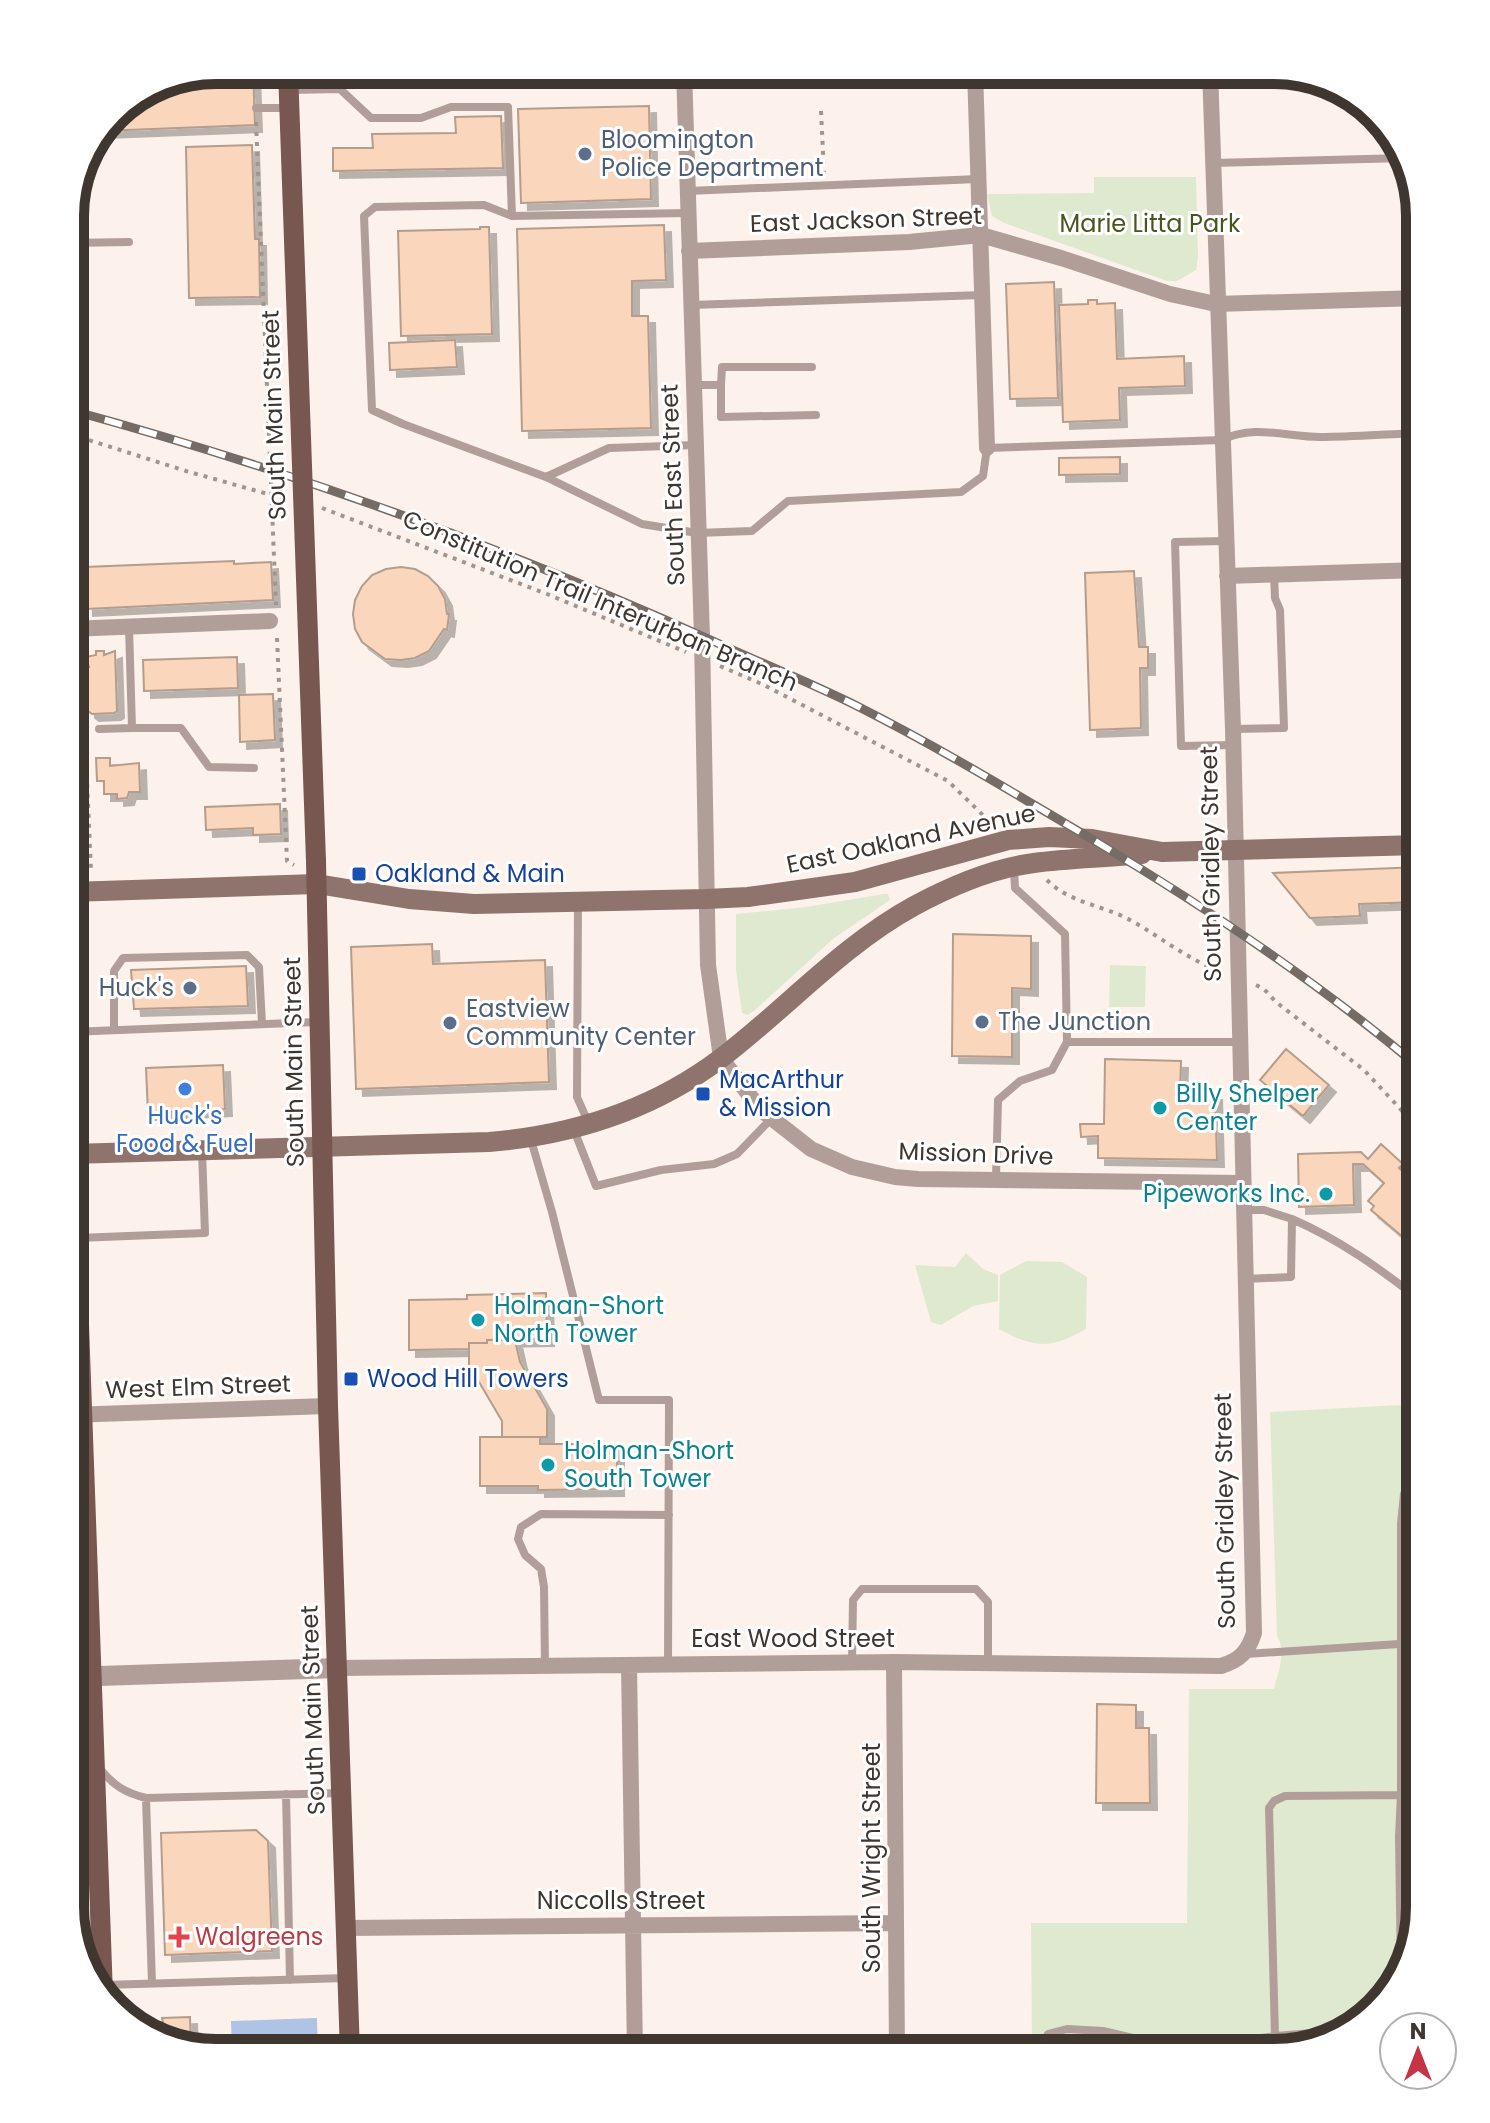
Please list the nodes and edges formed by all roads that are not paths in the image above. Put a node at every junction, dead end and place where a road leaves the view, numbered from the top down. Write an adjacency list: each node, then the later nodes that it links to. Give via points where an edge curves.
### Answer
1 (684, 84): 9 (street, South East Street)
2 (976, 84): 8 (street)
3 (1210, 84): 7 (street, South Gridley Street)
4 (289, 99): 5 (lane); 11 (lane, via 340,89 371,118 421,118 451,107 508,107); 45 (main road, South Main Street, bridge)
5 (256, 108)
6 (1392, 158): 7 (lane)
7 (1212, 163): 18 (street, South Gridley Street)
8 (979, 179): 9 (lane); 12 (street)
9 (688, 191): 10 (street, South East Street)
10 (688, 213): 11 (lane); 15 (street, South East Street)
11 (512, 216): 28 (lane, via 484,205 375,207 364,216 372,410)
12 (981, 235): 15 (street, East Jackson Street); 16 (street); 18 (street, East Jackson Street)
13 (129, 242): 14 (lane)
14 (84, 243)
15 (689, 251): 19 (street, South East Street)
16 (983, 295): 19 (lane); 27 (street)
17 (1406, 298): 18 (street, East Jackson Street)
18 (1216, 304): 25 (street, South Gridley Street)
19 (691, 305): 21 (street, South East Street)
20 (812, 367): 22 (lane, via 722,367)
21 (694, 385): 22 (lane); 26 (street, South East Street)
22 (721, 385): 23 (lane, via 721,417)
23 (816, 415)
24 (1406, 434): 25 (lane, via 1316,437 1237,432)
25 (1222, 440): 27 (lane); 30 (street, South Gridley Street)
26 (696, 445): 28 (lane, via 609,448); 29 (street, South East Street)
27 (987, 448): 29 (lane, via 983,476 961,492 788,501 752,531)
28 (546, 477): 29 (lane, via 642,524)
29 (697, 533): 47 (street, South East Street)
30 (1226, 541): 33 (street, South Gridley Street); 39 (lane, via 1175,542 1181,746)
31 (1406, 570): 32 (street)
32 (1274, 575): 33 (street); 39 (lane, via 1284,728)
33 (1227, 576): 39 (street, South Gridley Street)
34 (275, 622): 35 (street)
35 (129, 627): 36 (street); 37 (lane)
36 (84, 629)
37 (132, 728): 38 (lane); 40 (lane, via 181,728 209,767)
38 (99, 729)
39 (1233, 737): 42 (street, South Gridley Street)
40 (254, 768)
41 (1406, 845): 42 (main road, East Oakland Avenue)
42 (1235, 850): 43 (main road, East Oakland Avenue); 54 (street, South Gridley Street)
43 (1162, 852): 44 (main road); 47 (main road, East Oakland Avenue, via 1092,839 1008,840 855,882)
44 (1022, 865): 53 (lane, via 1015,888 1065,934); 55 (main road, via 946,890 885,923)
45 (317, 884): 46 (main road, East Oakland Avenue); 48 (main road, East Oakland Avenue, via 474,904); 49 (main road, South Main Street)
46 (84, 892)
47 (706, 899): 48 (main road, East Oakland Avenue); 55 (street, Mission Drive, via 708,965)
48 (578, 901): 57 (lane, via 577,1097)
49 (319, 1022): 50 (lane); 59 (main road, South Main Street)
50 (262, 1024): 51 (lane); 51 (lane, via 259,967 247,955 123,958 114,971)
51 (114, 1030): 52 (lane)
52 (84, 1031)
53 (1067, 1042): 54 (lane); 62 (lane, via 1052,1070 1020,1081 998,1100)
54 (1239, 1042): 63 (street, South Gridley Street)
55 (721, 1058): 56 (street, Mission Drive); 57 (main road, via 668,1091)
56 (771, 1119): 57 (lane, via 737,1154 714,1164 596,1186); 62 (street, Mission Drive, via 811,1149 873,1173)
57 (582, 1127): 58 (main road)
58 (530, 1139): 59 (main road); 72 (lane, via 599,1400 669,1400)
59 (321, 1145): 60 (main road); 69 (main road, South Main Street)
60 (202, 1150): 61 (main road); 66 (lane, via 205,1233)
61 (84, 1154)
62 (996, 1180): 63 (street, Mission Drive)
63 (1242, 1183): 64 (street, South Gridley Street)
64 (1243, 1210): 65 (lane); 67 (street, South Gridley Street)
65 (1292, 1219): 67 (lane, via 1291,1277); 68 (lane, via 1371,1262)
66 (84, 1230)
67 (1245, 1279): 74 (street, South Gridley Street, via 1254,1633)
68 (1406, 1289)
69 (328, 1406): 70 (street, West Elm Street); 81 (main road, South Main Street)
70 (84, 1415)
71 (1406, 1492): 73 (lane)
72 (669, 1515): 78 (lane); 80 (lane, via 541,1514 521,1527 518,1539 525,1555 541,1569)
73 (1399, 1644): 74 (lane); 87 (lane)
74 (1245, 1654): 77 (street, East Wood Street, via 1221,1666)
75 (894, 1662): 76 (street, East Wood Street); 77 (street, East Wood Street); 90 (street, South Wright Street)
76 (852, 1663): 77 (lane, via 853,1600 862,1589 976,1589 988,1602); 78 (street, East Wood Street)
77 (988, 1663)
78 (668, 1664): 79 (street, East Wood Street)
79 (629, 1665): 80 (street, East Wood Street); 91 (street)
80 (545, 1666): 81 (street, East Wood Street)
81 (338, 1668): 82 (street); 85 (main road, South Main Street)
82 (84, 1676)
83 (84, 1699): 84 (main road)
84 (95, 1763): 89 (lane, via 113,1785); 94 (main road)
85 (342, 1793): 86 (lane); 92 (main road, South Main Street)
86 (286, 1794): 89 (lane); 96 (lane)
87 (1401, 1795): 88 (lane); 93 (lane); 100 (lane, via 1285,1796 1269,1808)
88 (1406, 1795)
89 (146, 1798): 97 (lane)
90 (896, 1923): 91 (street, Niccolls Street); 103 (street, South Wright Street)
91 (634, 1925): 92 (street, Niccolls Street); 102 (street)
92 (347, 1928): 95 (main road, South Main Street)
93 (1401, 1941)
94 (102, 1974)
95 (348, 1978): 96 (lane); 101 (main road, South Main Street)
96 (290, 1980): 97 (lane)
97 (152, 1984): 98 (lane)
98 (113, 1989)
99 (1311, 2033): 100 (lane)
100 (1275, 2036): 106 (lane)
101 (350, 2039)
102 (635, 2039)
103 (897, 2039)
104 (1045, 2039): 105 (lane, via 1067,2029)
105 (1134, 2039)
106 (1256, 2039)

